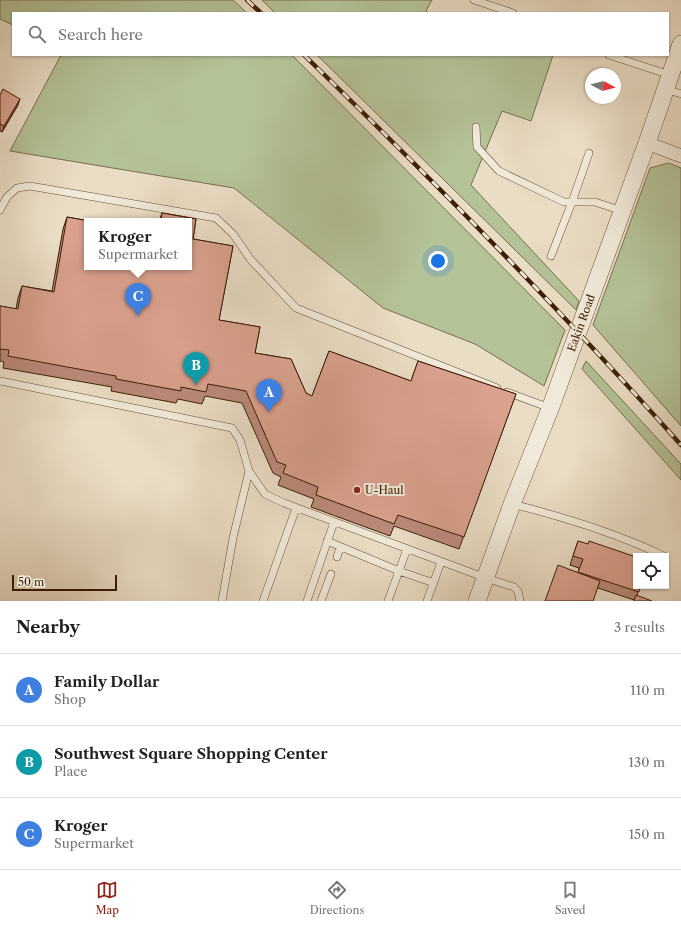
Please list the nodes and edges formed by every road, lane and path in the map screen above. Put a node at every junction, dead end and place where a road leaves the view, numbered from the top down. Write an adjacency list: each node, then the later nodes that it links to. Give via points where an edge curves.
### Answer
1 (474, 0): 2 (lane)
2 (510, 12)
3 (681, 44): 5 (street, Eakin Road)
4 (611, 56): 5 (lane)
5 (667, 82): 6 (lane); 8 (street, Eakin Road)
6 (681, 94)
7 (476, 127): 11 (lane, via 477,147 499,171 564,202)
8 (646, 143): 10 (street); 13 (street, Eakin Road)
9 (589, 153): 11 (lane)
10 (681, 156)
11 (572, 202): 13 (lane, via 595,202); 14 (lane)
12 (0, 210): 16 (lane, via 7,197 17,188 30,186 216,218 233,234 251,260 296,308)
13 (622, 211): 16 (street, Eakin Road)
14 (551, 256)
15 (0, 381): 17 (lane, via 232,428 240,440)
16 (550, 408): 18 (street, Eakin Road)
17 (249, 471): 19 (lane, via 265,494); 31 (lane, via 233,538)
18 (512, 504): 24 (lane, via 636,542); 29 (street, Eakin Road)
19 (296, 508): 20 (lane); 32 (lane)
20 (334, 522): 21 (lane); 23 (lane)
21 (327, 541): 22 (lane); 33 (lane)
22 (340, 547): 25 (lane); 27 (lane)
23 (407, 549): 26 (lane); 27 (lane)
24 (658, 553)
25 (337, 557)
26 (441, 562): 29 (lane); 30 (lane)
27 (399, 570): 30 (lane); 35 (lane)
28 (331, 574): 34 (lane)
29 (486, 578): 37 (street, Eakin Road); 38 (lane, via 514,587 518,591)
30 (434, 583): 36 (lane)
31 (222, 601)
32 (263, 601)
33 (307, 601)
34 (321, 601)
35 (388, 601)
36 (427, 601)
37 (477, 601)
38 (520, 601)

